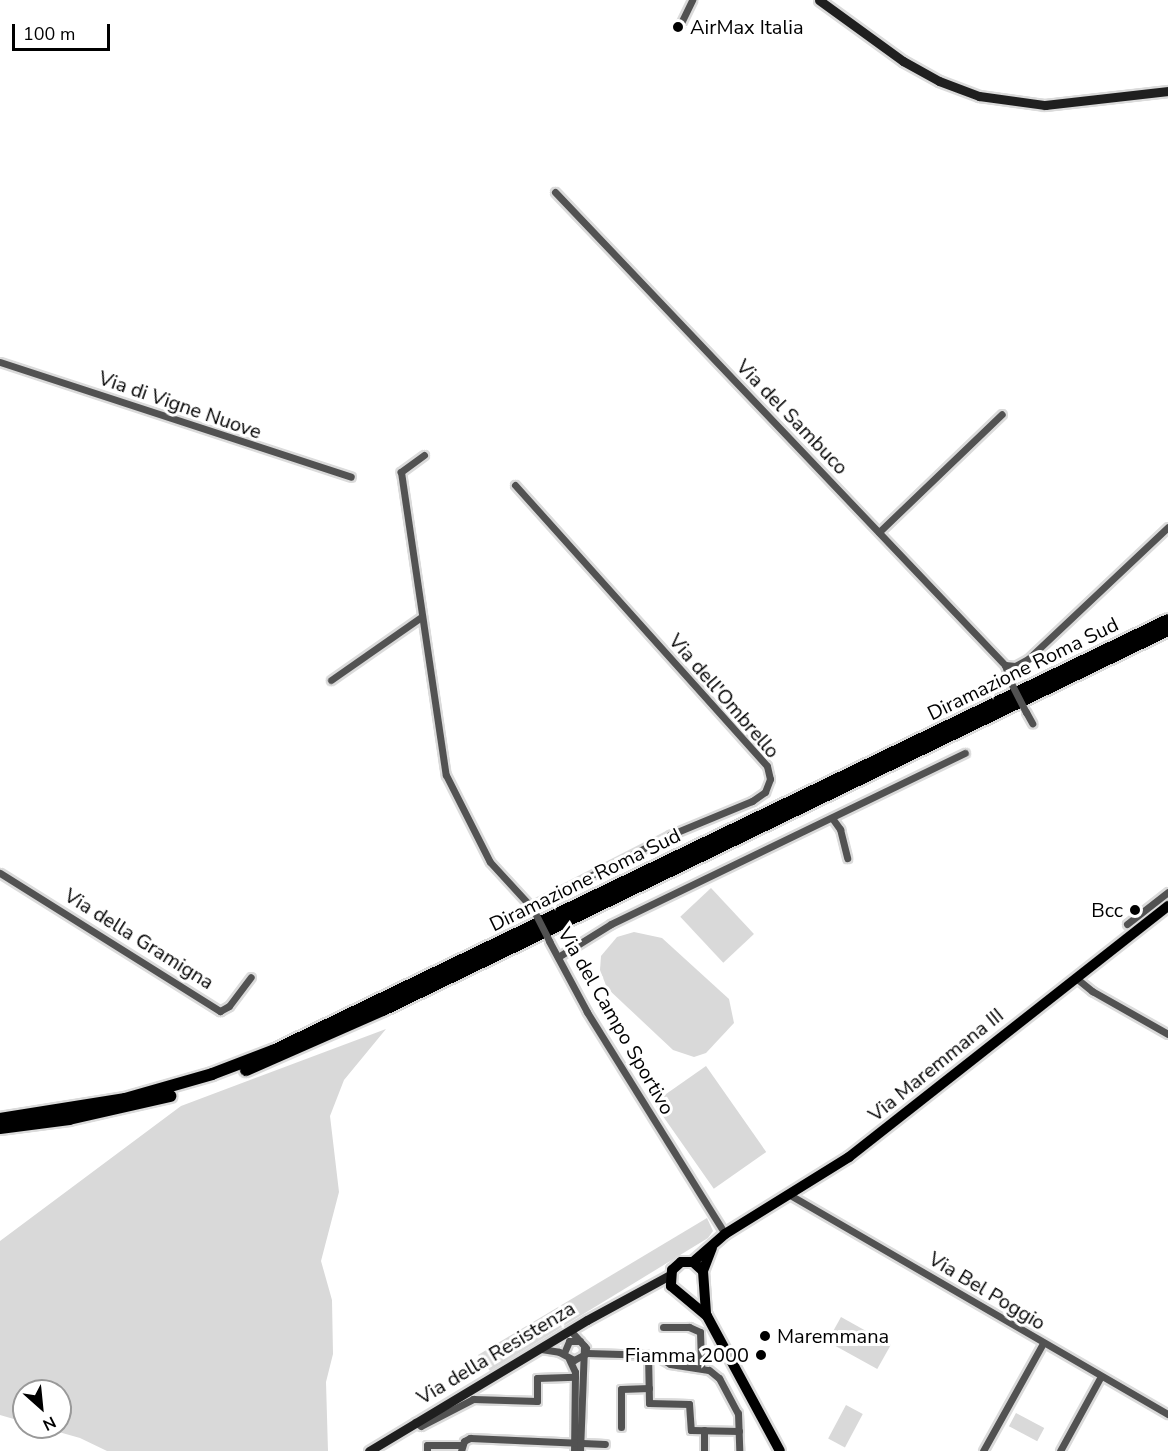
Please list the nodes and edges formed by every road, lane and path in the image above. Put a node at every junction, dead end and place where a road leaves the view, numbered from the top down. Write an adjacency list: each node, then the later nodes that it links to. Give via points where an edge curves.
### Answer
1 (692, 0): 3 (street)
2 (819, 0): 4 (street, via 903,61 939,81 979,96 1045,105)
3 (680, 25)
4 (1168, 91)
5 (555, 192): 12 (street, Via del Sambuco)
6 (0, 362): 9 (street, Via di Vigne Nuove)
7 (1002, 414): 12 (street)
8 (424, 455): 13 (street, Via del Campo Sportivo, via 401,472)
9 (351, 477)
10 (515, 485): 25 (street, Via dell'Ombrello, via 767,766 771,779 765,792 752,801 670,835)
11 (1168, 527): 16 (street, via 1028,659 1015,666)
12 (879, 532): 16 (street, Via del Sambuco)
13 (420, 618): 17 (street); 25 (street, Via del Campo Sportivo, via 450,784 490,862)
14 (1168, 620): 31 (highway, Diramazione Roma Sud, via 275,1050 212,1074 125,1099)
15 (1168, 630): 32 (highway, Diramazione Roma Sud, via 278,1058 145,1102)
16 (1005, 665): 18 (street, bridge)
17 (331, 680)
18 (1032, 723)
19 (964, 753): 20 (street)
20 (832, 818): 21 (street, via 842,834); 27 (street, via 611,924)
21 (847, 858)
22 (0, 873): 28 (street, Via della Gramigna, via 220,1011 229,1006)
23 (1168, 892): 26 (street)
24 (1168, 906): 29 (main road, Via Maremmana III)
25 (532, 908): 27 (street, Via del Campo Sportivo, bridge)
26 (1127, 924)
27 (558, 957): 34 (street, Via del Campo Sportivo)
28 (251, 977)
29 (1076, 978): 30 (street); 33 (main road, Via Maremmana III, via 849,1157)
30 (1168, 1034)
31 (0, 1119)
32 (0, 1128)
33 (790, 1195): 34 (main road, Via Maremmana III); 48 (street, Via Bel Poggio)
34 (721, 1237): 35 (main road, Via Maremmana III); 36 (main road)
35 (693, 1262): 36 (main road); 37 (main road, Via Maremmana III, via 676,1265)
36 (703, 1271): 38 (main road)
37 (670, 1275): 39 (main road); 40 (street, Via della Resistenza)
38 (702, 1288): 41 (main road); 42 (main road)
39 (673, 1289): 40 (street, Via della Resistenza); 41 (main road)
40 (645, 1291): 43 (street, Via della Resistenza)
41 (686, 1296): 42 (main road)
42 (707, 1316): 71 (main road)
43 (587, 1320): 45 (street, Via della Resistenza); 47 (street)
44 (663, 1327): 54 (street, via 699,1332)
45 (570, 1330): 46 (street, Via della Resistenza); 47 (street)
46 (560, 1336): 49 (street, Via della Resistenza); 53 (street)
47 (582, 1343): 50 (street); 52 (street); 53 (street, via 569,1341)
48 (1043, 1343): 55 (street, Via Bel Poggio); 72 (street)
49 (538, 1349): 53 (street); 59 (street, Via della Resistenza)
50 (597, 1353): 51 (street); 52 (street)
51 (648, 1354): 54 (street, via 670,1364); 57 (street)
52 (583, 1355): 53 (street); 65 (street)
53 (566, 1356): 56 (street)
54 (701, 1368): 62 (street, via 721,1382 738,1413)
55 (1101, 1376): 58 (street, Via Bel Poggio); 73 (street)
56 (575, 1377): 59 (street, via 537,1378 537,1401 473,1399 421,1426); 65 (street)
57 (649, 1388): 60 (street, via 621,1389); 61 (street, via 650,1403 689,1404 691,1430)
58 (1168, 1414)
59 (415, 1422): 68 (street, Via della Resistenza)
60 (621, 1427)
61 (704, 1430): 62 (street); 69 (street)
62 (739, 1431): 70 (street)
63 (426, 1437): 66 (street)
64 (605, 1444): 65 (street)
65 (577, 1447): 67 (street, via 470,1438)
66 (427, 1448): 67 (street)
67 (461, 1448)
68 (369, 1451)
69 (704, 1451)
70 (739, 1451)
71 (780, 1451)
72 (983, 1451)
73 (1060, 1451)

